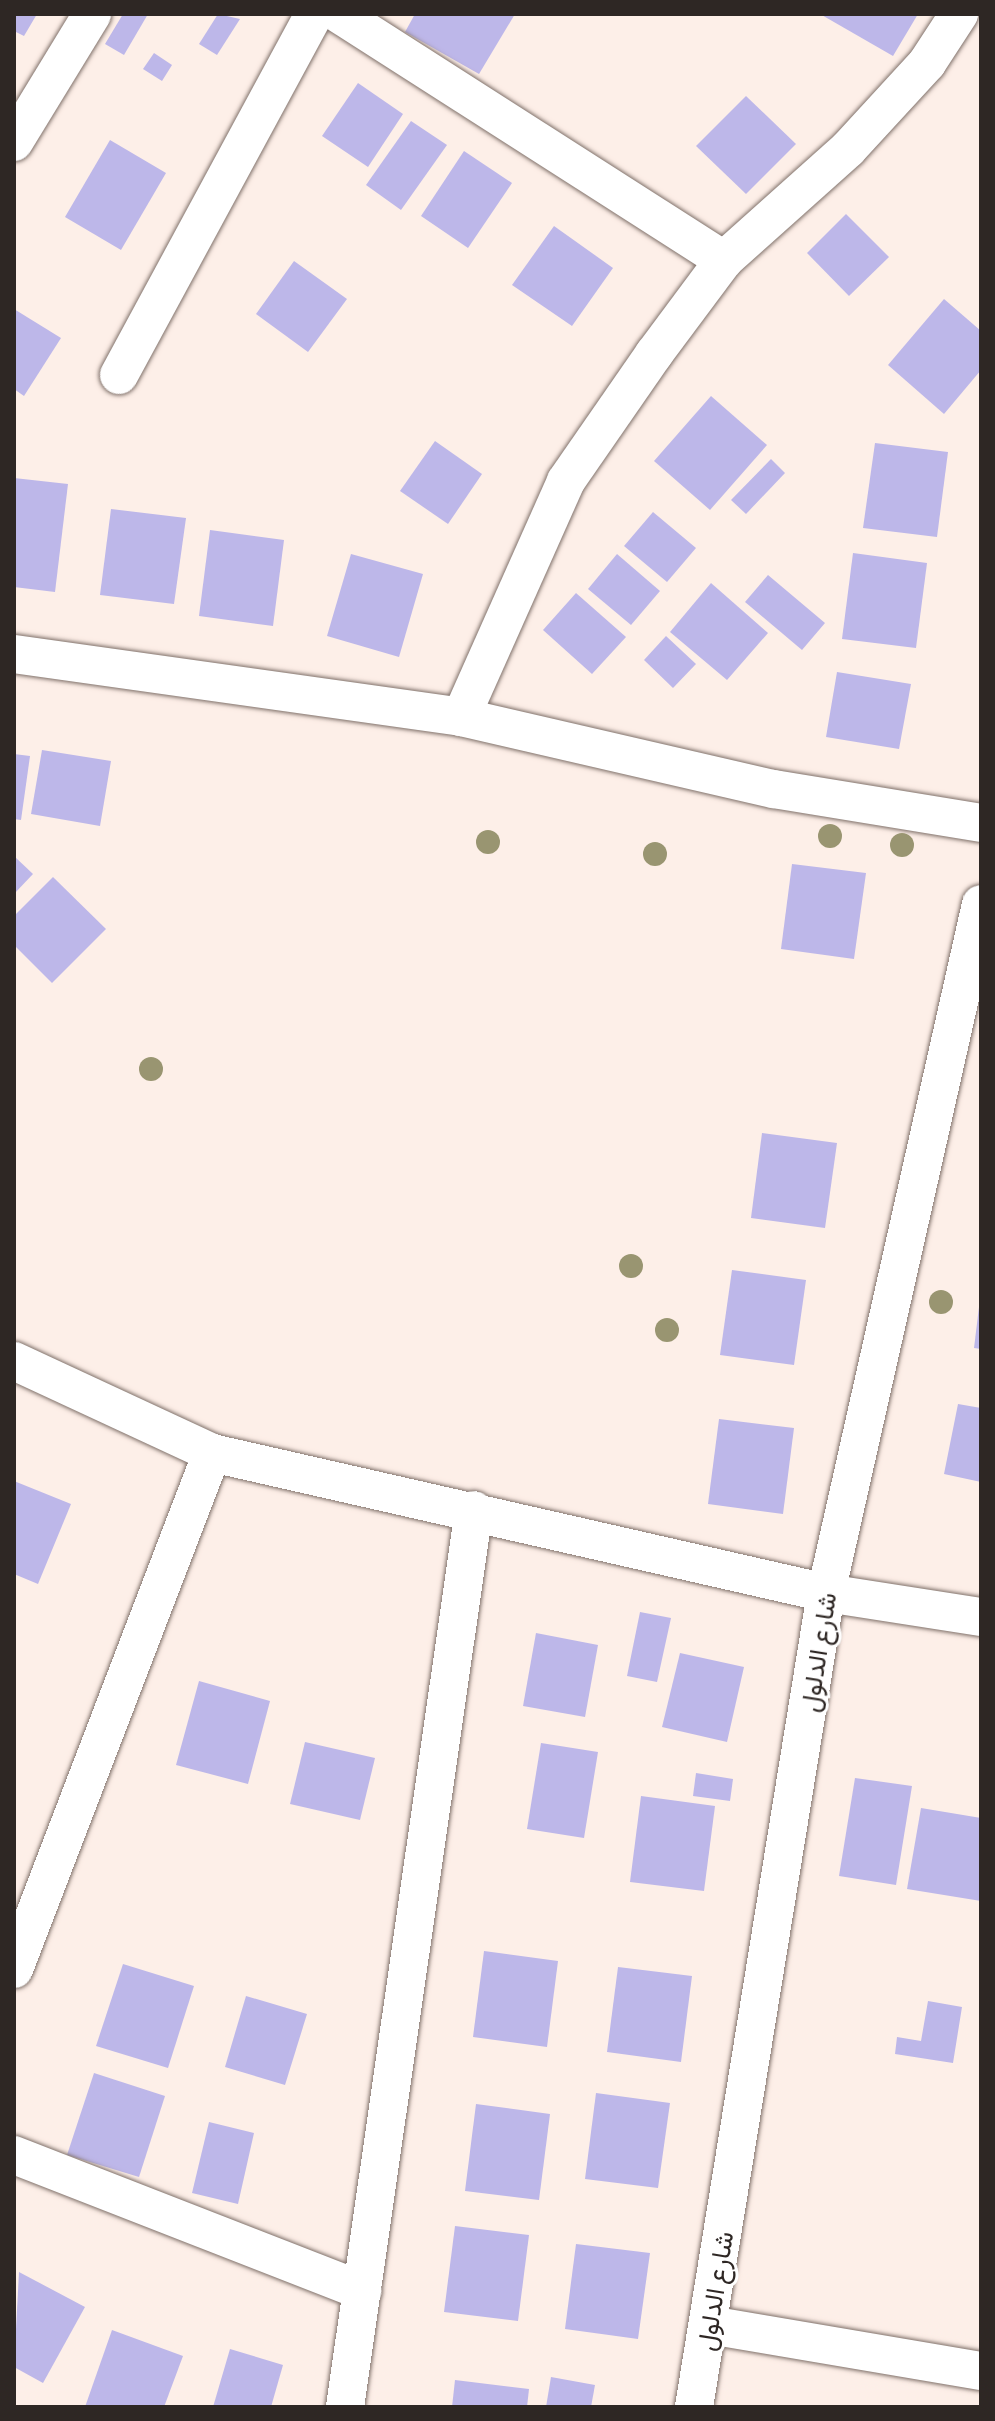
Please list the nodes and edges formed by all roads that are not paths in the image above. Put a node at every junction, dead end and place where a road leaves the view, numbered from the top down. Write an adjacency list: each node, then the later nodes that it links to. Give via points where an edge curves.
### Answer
1 (92, 14): 5 (street)
2 (314, 14): 7 (street)
3 (339, 14): 6 (street)
4 (959, 14): 6 (street, via 927,63 848,149)
5 (14, 142)
6 (724, 260): 9 (street, via 566,481)
7 (119, 375)
8 (14, 654): 9 (street)
9 (461, 717): 10 (street, via 774,789)
10 (981, 823)
11 (981, 904): 15 (street, شارع الدلول)
12 (14, 1361): 13 (street)
13 (212, 1453): 14 (street); 17 (street)
14 (474, 1510): 15 (street); 19 (street)
15 (826, 1593): 16 (street); 20 (street, شارع الدلول)
16 (981, 1617)
17 (14, 1969)
18 (14, 2155): 19 (street)
19 (362, 2291): 22 (street)
20 (709, 2325): 21 (street); 23 (street, شارع الدلول)
21 (981, 2371)
22 (345, 2407)
23 (694, 2407)

